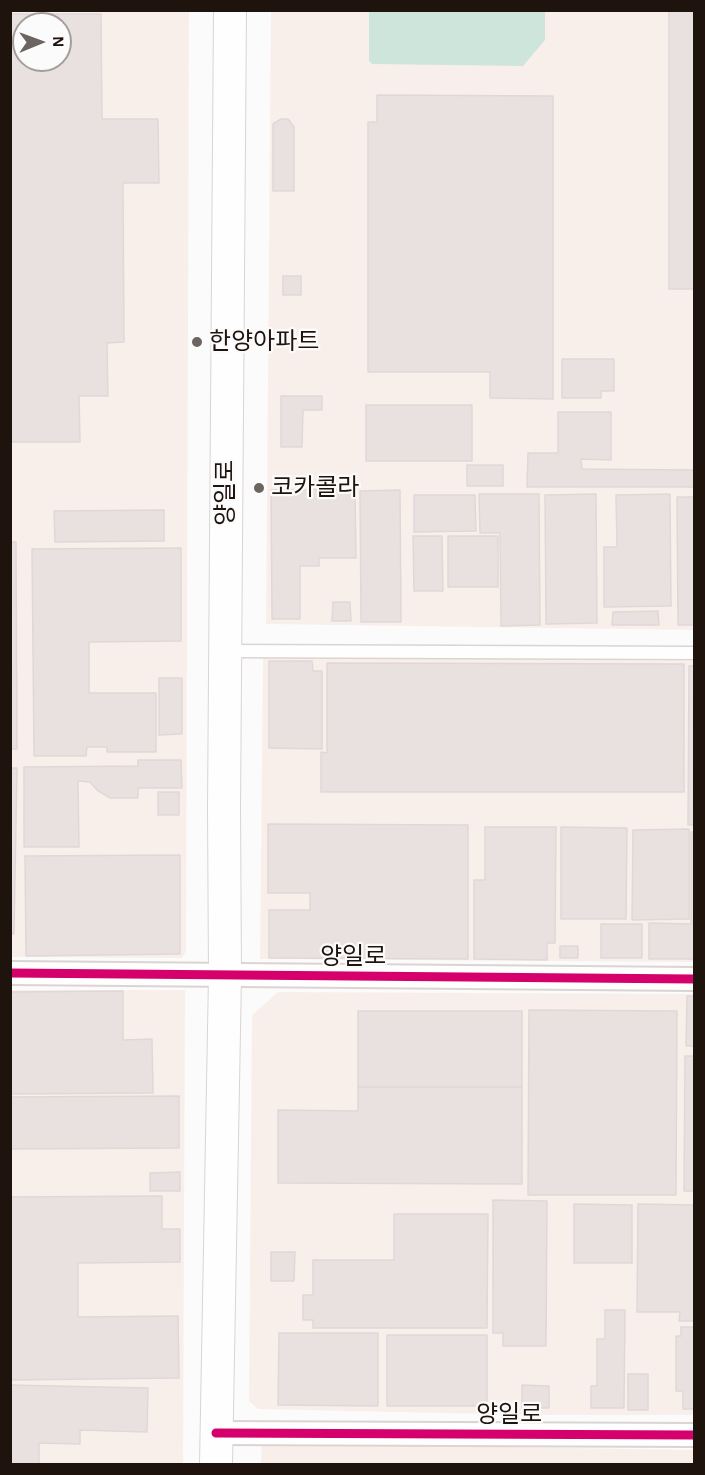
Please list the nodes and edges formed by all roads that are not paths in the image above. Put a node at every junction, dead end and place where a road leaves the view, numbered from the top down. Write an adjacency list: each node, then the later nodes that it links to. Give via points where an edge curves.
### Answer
1 (230, 10): 2 (main road, 양일로)
2 (225, 651): 3 (lane); 5 (main road, 양일로)
3 (694, 653)
4 (10, 973): 5 (street, 양일로)
5 (225, 976): 6 (street, 양일로); 7 (main road, 양일로)
6 (694, 979)
7 (216, 1433): 8 (street, 양일로); 9 (main road, 양일로)
8 (694, 1435)
9 (216, 1464)

